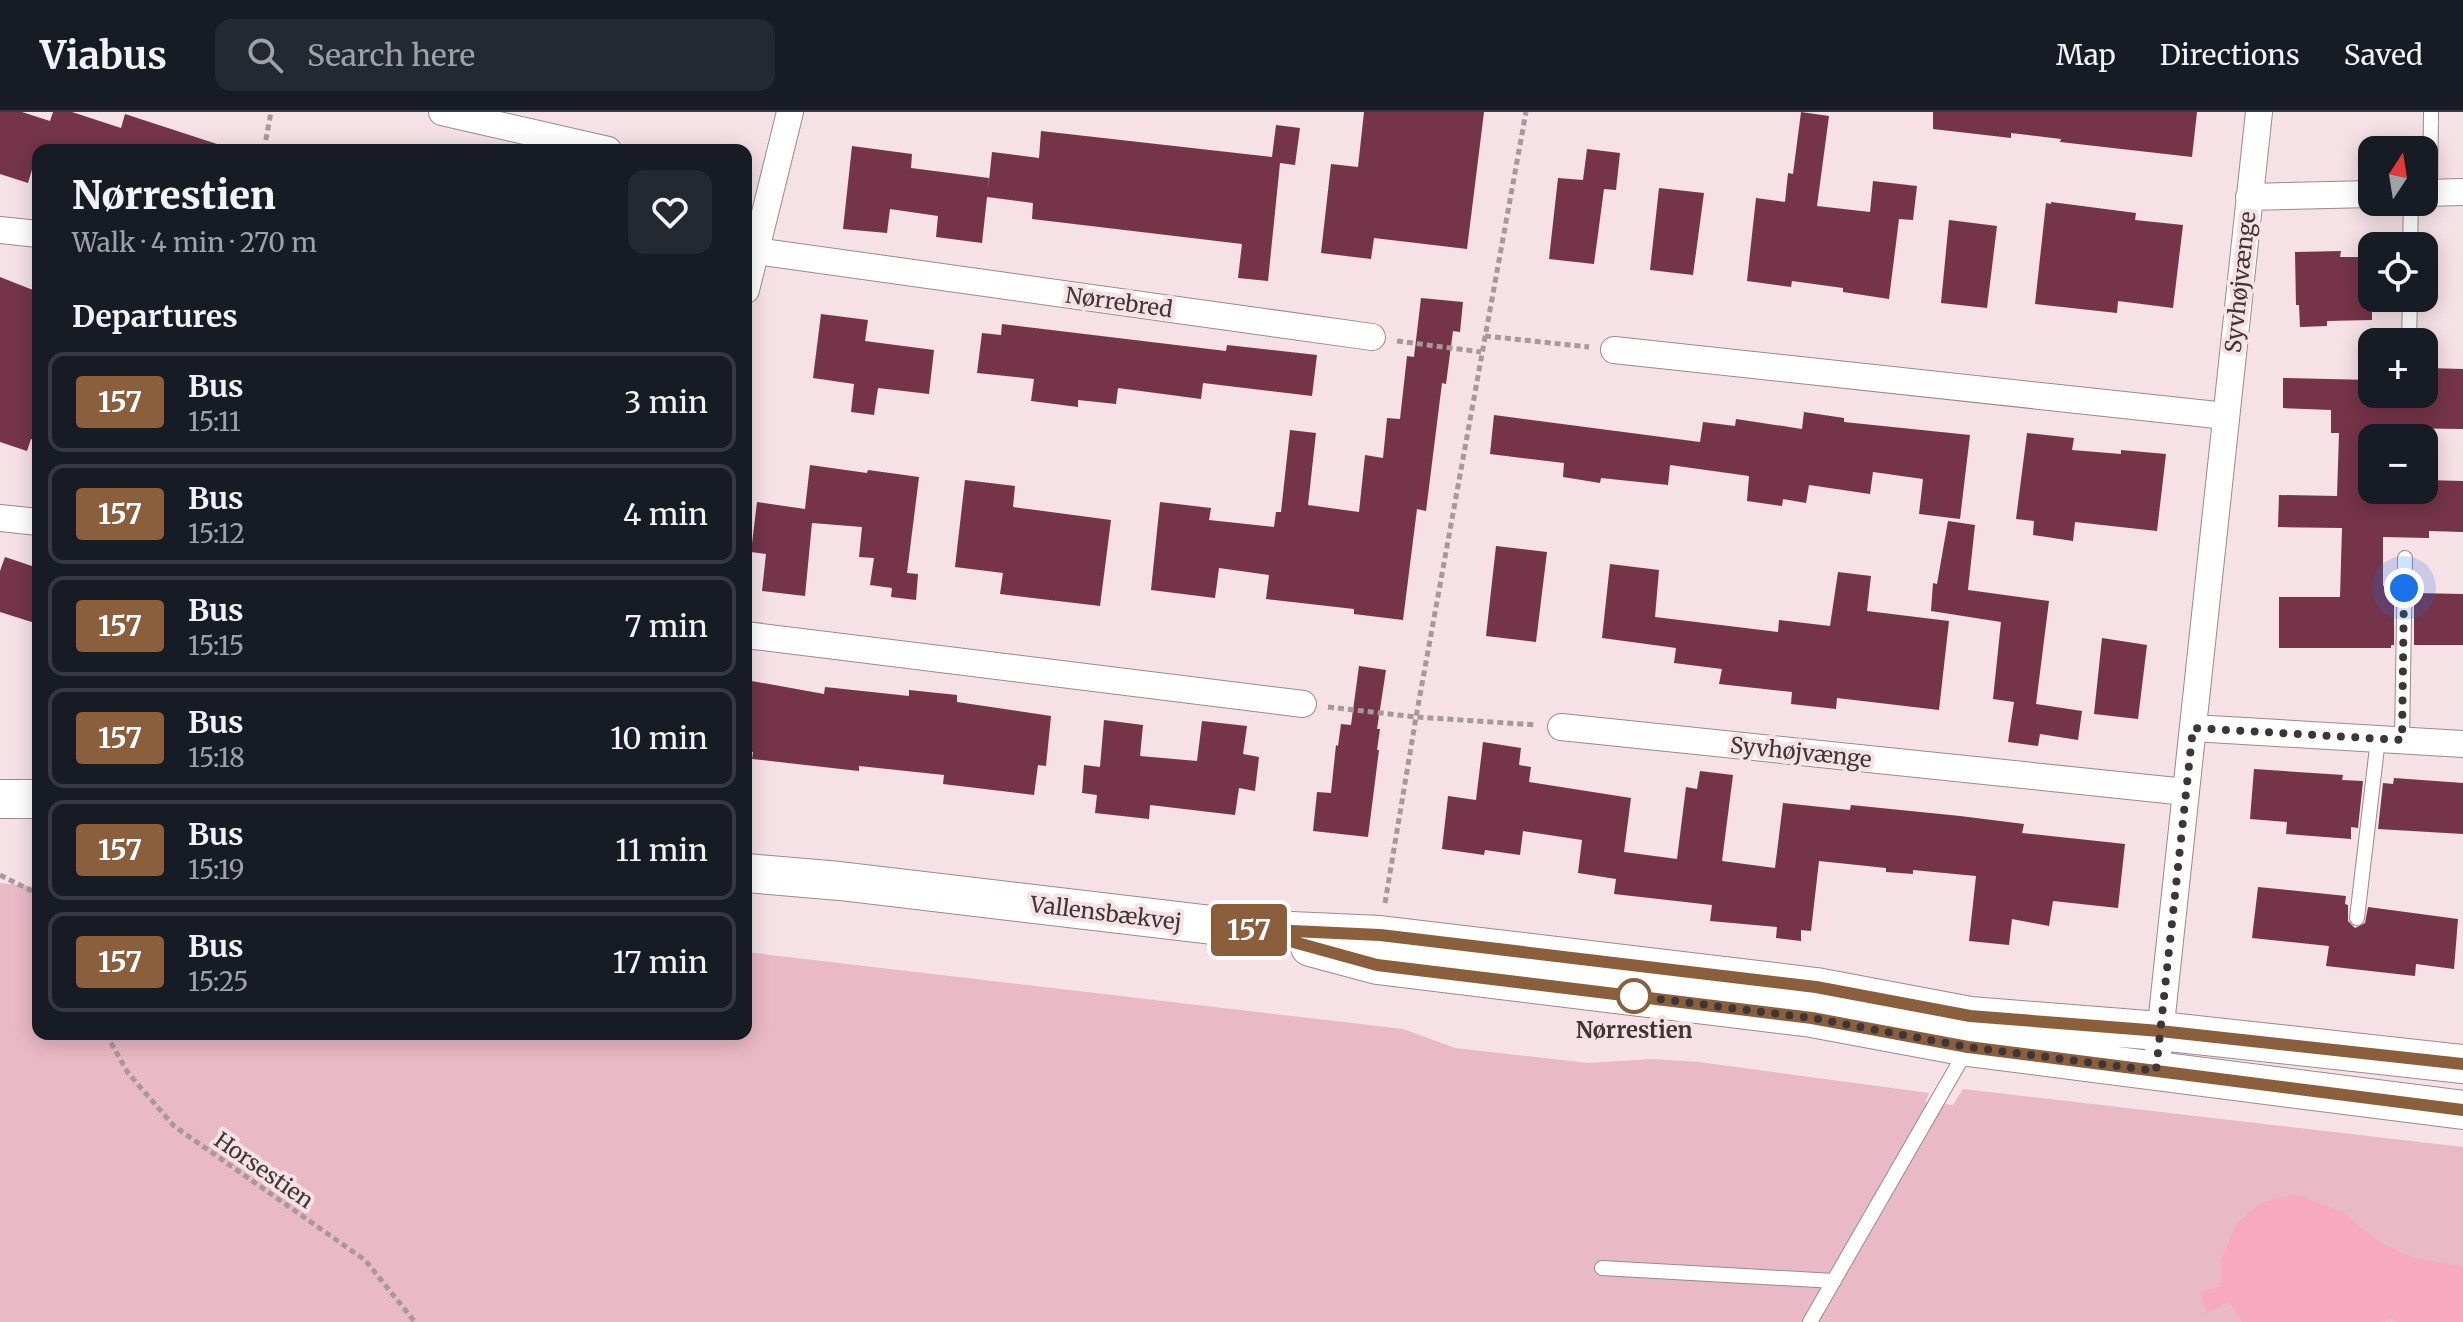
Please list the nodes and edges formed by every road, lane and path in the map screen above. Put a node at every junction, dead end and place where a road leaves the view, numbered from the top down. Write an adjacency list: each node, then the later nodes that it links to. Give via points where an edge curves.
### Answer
1 (271, 112): 8 (path)
2 (442, 112): 9 (street)
3 (790, 112): 10 (street)
4 (1526, 112): 19 (path)
5 (2259, 112): 14 (street, Syvhøjvænge)
6 (2431, 112): 7 (lane)
7 (2428, 136)
8 (265, 144)
9 (582, 144)
10 (759, 185): 17 (street)
11 (2463, 192): 13 (street)
12 (2358, 194): 14 (street, Syvhøjvænge)
13 (2438, 194)
14 (2249, 197): 23 (street, Syvhøjvænge)
15 (0, 230): 16 (street)
16 (32, 233)
17 (756, 251): 18 (street); 20 (street, Nørrebred)
18 (752, 267)
19 (1485, 336): 21 (path); 22 (path)
20 (1372, 337): 22 (path)
21 (1614, 350): 23 (street)
22 (1481, 352): 29 (path)
23 (2226, 416): 31 (street, Syvhøjvænge)
24 (0, 518): 25 (street)
25 (32, 521)
26 (2405, 558): 32 (lane)
27 (752, 636): 28 (street)
28 (1303, 704): 29 (path)
29 (1416, 717): 30 (path); 42 (path)
30 (1561, 727): 34 (street, Syvhøjvænge)
31 (2193, 728): 32 (street); 34 (street, Syvhøjvænge)
32 (2390, 740): 33 (street); 40 (lane)
33 (2463, 744)
34 (2186, 792): 43 (street, Syvhøjvænge)
35 (752, 874): 39 (street, Vallensbækvej)
36 (0, 875): 37 (path)
37 (32, 891)
38 (752, 891): 39 (street, Vallensbækvej)
39 (966, 896): 41 (street, Vallensbækvej)
40 (2357, 918)
41 (1246, 929): 42 (street, Vallensbækvej); 45 (street, Vallensbækvej, via 1377,965 1812,1018)
42 (1380, 935): 43 (street, Vallensbækvej, via 1816,987 1970,1016)
43 (2160, 1031): 46 (street, Vallensbækvej); 47 (street, Syvhøjvænge)
44 (109, 1040): 51 (path, Horsestien, via 128,1073 174,1126 365,1260)
45 (1968, 1047): 47 (street, Vallensbækvej); 50 (lane)
46 (2463, 1064)
47 (2156, 1071): 48 (street, Vallensbækvej)
48 (2463, 1110)
49 (1602, 1268): 50 (lane)
50 (1834, 1281): 52 (lane)
51 (415, 1322)
52 (1810, 1322)

